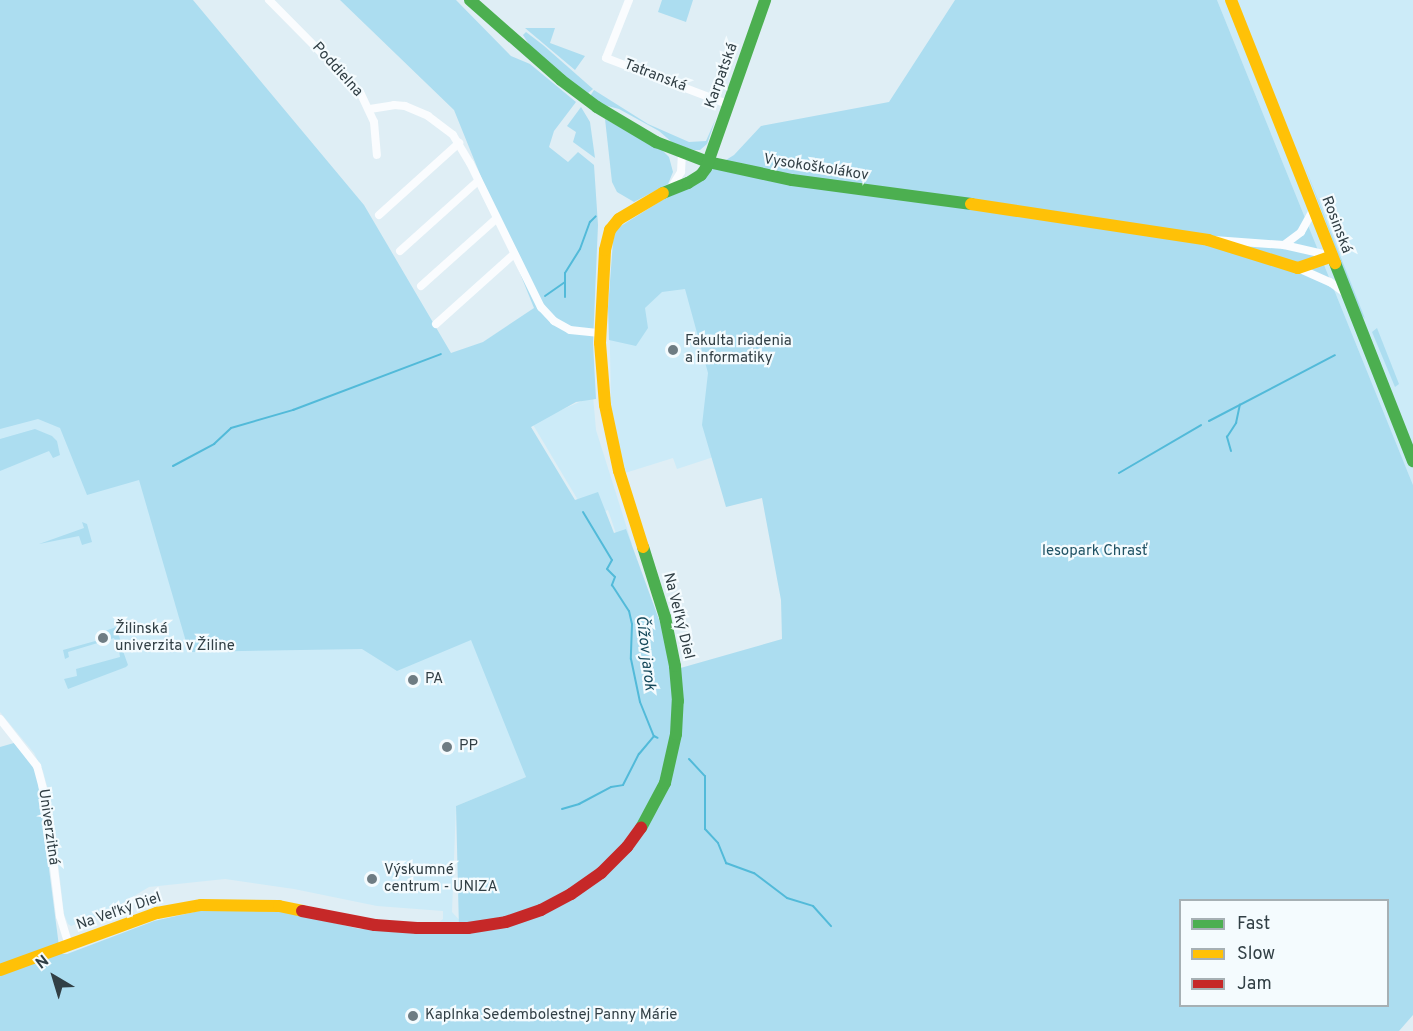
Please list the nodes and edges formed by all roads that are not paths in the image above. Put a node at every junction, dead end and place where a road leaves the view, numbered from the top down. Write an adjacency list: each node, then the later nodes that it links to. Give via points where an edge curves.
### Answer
1 (269, 0): 7 (street, Poddielna, via 345,74)
2 (470, 0): 9 (street, Vysokoškolákov, via 597,107)
3 (628, 0): 6 (street, Tatranská, via 606,58)
4 (765, 0): 6 (street, Karpatská)
5 (1231, 0): 14 (street, Rosinská)
6 (727, 104): 11 (street, Karpatská)
7 (370, 109): 8 (street, via 394,105 417,110 440,124); 10 (street, Poddielna)
8 (459, 143): 12 (street); 15 (street)
9 (682, 153): 11 (street, Vysokoškolákov); 13 (street, via 681,172)
10 (376, 155)
11 (708, 162): 13 (street, Na Veľký Diel, via 702,175); 17 (street, Vysokoškolákov, via 792,180)
12 (478, 181): 16 (street); 19 (street)
13 (671, 188): 26 (street, Na Veľký Diel, via 625,214 610,230 605,250)
14 (1314, 209): 18 (street, via 1301,232); 21 (street, Rosinská)
15 (379, 215)
16 (496, 219): 20 (street); 23 (street)
17 (1208, 240): 18 (street, Vysokoškolákov); 22 (street, Vysokoškolákov)
18 (1284, 245): 21 (street, Vysokoškolákov)
19 (399, 251)
20 (514, 254): 25 (street); 26 (street, via 541,306 554,321 570,330)
21 (1332, 256): 22 (street); 24 (street, Rosinská)
22 (1298, 268): 24 (street)
23 (421, 286)
24 (1348, 295): 27 (street, Rosinská)
25 (436, 324)
26 (600, 333): 29 (street, Na Veľký Diel, via 608,426 665,617 678,701 676,734 665,783 646,821 627,847 572,894 506,922 468,928 417,928 375,925 279,906 214,904 157,913)
27 (1413, 461)
28 (0, 719): 29 (street, Univerzitná, via 37,766 45,796 60,916)
29 (69, 946): 30 (street, Na Veľký Diel)
30 (0, 970)

